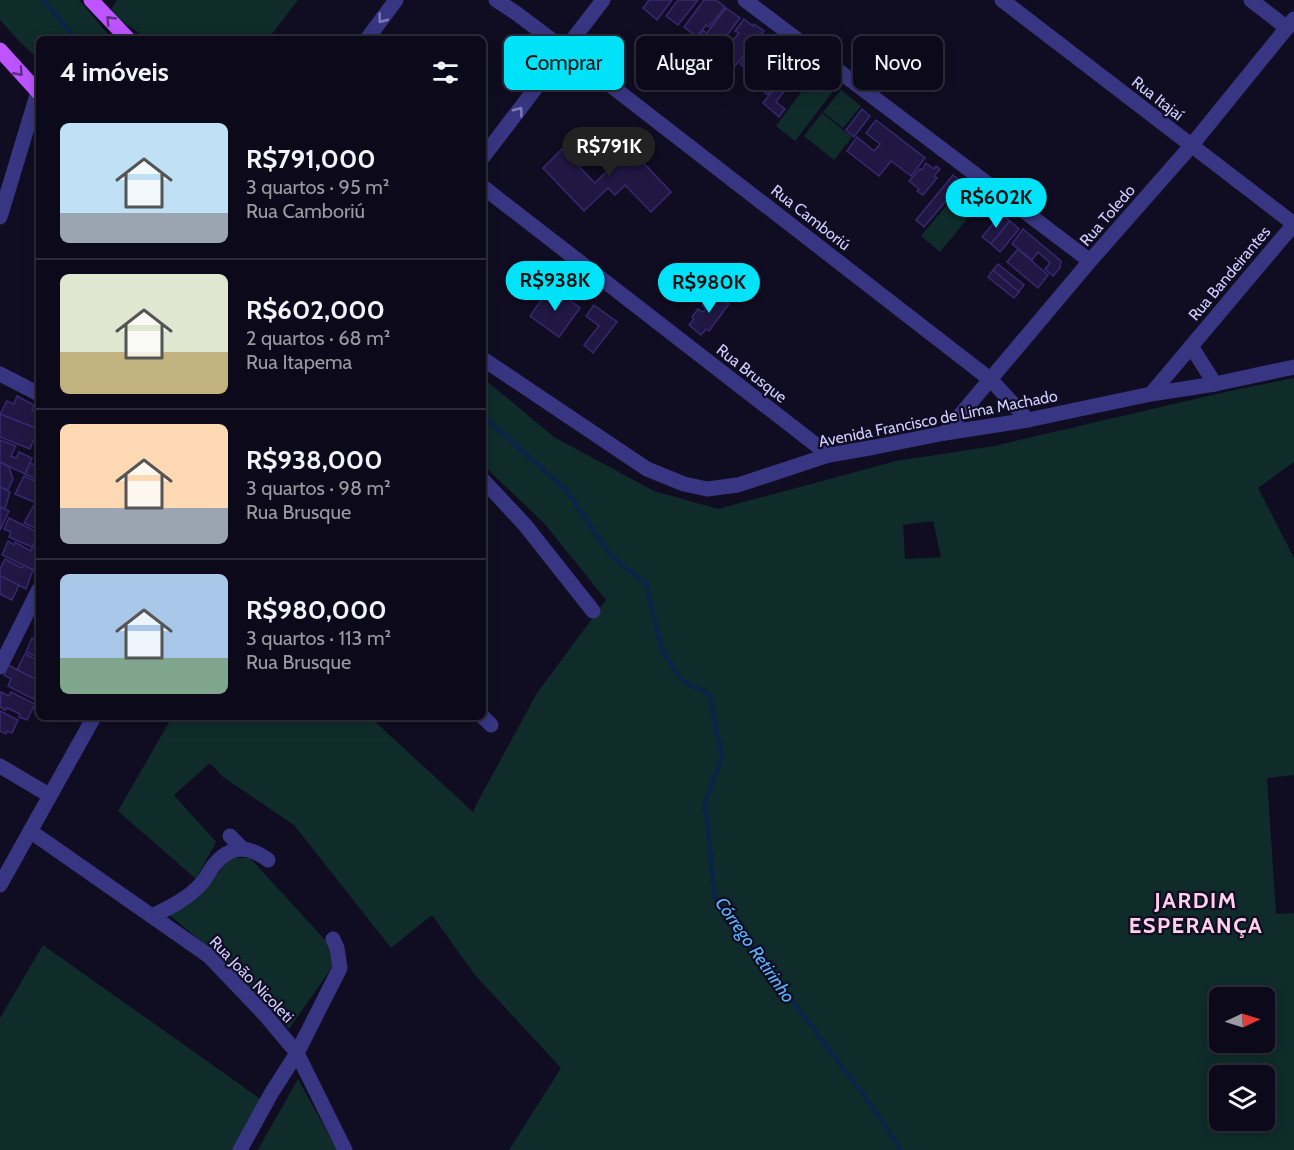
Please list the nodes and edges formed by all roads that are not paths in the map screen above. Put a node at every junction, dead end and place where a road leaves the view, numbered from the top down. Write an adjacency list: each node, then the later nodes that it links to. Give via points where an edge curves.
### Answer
1 (91, 0): 9 (main road, one-way to 1)
2 (396, 0): 10 (street, one-way to 10)
3 (496, 0): 11 (street, Rua Camboriú)
4 (603, 0): 12 (street)
5 (745, 0): 23 (street)
6 (1002, 0): 18 (street, Rua Itajaí)
7 (1251, 0): 8 (street)
8 (1290, 24): 18 (street, Rua Toledo)
9 (125, 36)
10 (369, 36)
11 (546, 36)
12 (576, 36)
13 (0, 50): 16 (main road, one-way to 16)
14 (534, 90): 19 (street, one-way to 14)
15 (617, 90): 28 (street, Rua Camboriú)
16 (36, 91)
17 (36, 100): 21 (street)
18 (1191, 146): 22 (street, Rua Itajaí); 23 (street, Rua Toledo)
19 (486, 153)
20 (486, 189): 34 (street, Rua Brusque)
21 (0, 217)
22 (1294, 224): 24 (street, Rua Bandeirantes)
23 (1090, 261): 28 (street, Rua Toledo)
24 (1191, 346): 29 (street, Rua Bandeirantes); 31 (street, Rua Bandeirantes)
25 (486, 361): 34 (street, Avenida Francisco de Lima Machado, via 647,469 684,484 707,489 738,485)
26 (1294, 367): 29 (street, Avenida Francisco de Lima Machado)
27 (1, 377): 30 (street)
28 (991, 380): 32 (street, Rua Camboriú); 33 (street, Rua Toledo)
29 (1215, 384): 31 (street, Avenida Francisco de Lima Machado)
30 (36, 393)
31 (1151, 394): 32 (street, Avenida Francisco de Lima Machado)
32 (1028, 420): 33 (street, Avenida Francisco de Lima Machado)
33 (945, 433): 34 (street, Avenida Francisco de Lima Machado)
34 (829, 454)
35 (486, 483): 37 (street, via 525,525)
36 (36, 595): 38 (street)
37 (593, 611)
38 (0, 667)
39 (92, 720): 41 (street)
40 (0, 766): 41 (street)
41 (49, 795): 42 (street)
42 (30, 831): 46 (street); 47 (street, Rua João Nicoleti)
43 (230, 836): 44 (street)
44 (243, 849): 45 (street); 47 (street, via 224,854 200,885)
45 (268, 861)
46 (0, 885)
47 (152, 916): 49 (street, Rua João Nicoleti, via 209,956)
48 (333, 939): 49 (street, via 340,968)
49 (297, 1053): 50 (street); 51 (street, Rua João Nicoleti)
50 (240, 1150)
51 (345, 1150)

